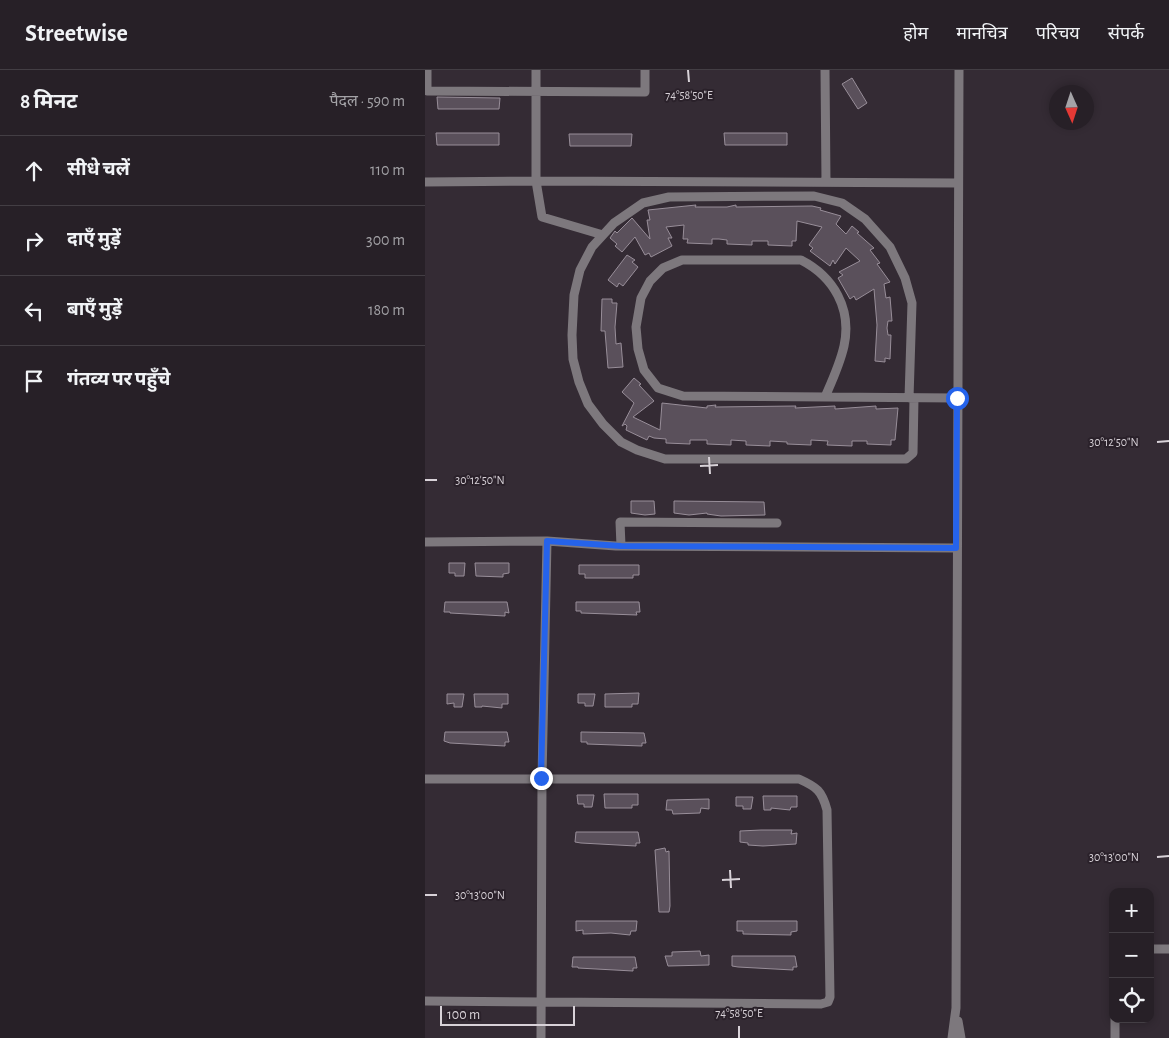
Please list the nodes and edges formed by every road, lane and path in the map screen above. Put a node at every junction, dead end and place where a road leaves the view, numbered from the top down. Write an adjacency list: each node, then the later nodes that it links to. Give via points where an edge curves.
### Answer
1 (427, 70): 6 (street, via 427,91)
2 (536, 70): 6 (street)
3 (645, 70): 6 (street, via 645,92)
4 (825, 70): 9 (street)
5 (959, 70): 10 (street)
6 (536, 91): 7 (street)
7 (536, 181): 8 (street); 9 (street); 11 (street, via 543,217)
8 (425, 182)
9 (825, 182): 10 (street)
10 (958, 183): 14 (street)
11 (603, 235): 13 (street, via 643,203 669,198 814,196 842,203 865,219 889,247 905,278 912,303); 13 (street, via 592,247 580,270 574,295 573,360 588,404 621,442 665,459 906,459 913,453)
12 (825, 397): 12 (street, via 683,396 658,388 644,370 636,327 641,298 650,281 663,268 682,260 801,260 816,268 833,287 843,306 846,327 844,346); 13 (street)
13 (912, 398): 14 (street)
14 (957, 398): 19 (street)
15 (777, 523): 18 (street, via 620,522)
16 (547, 541): 17 (street); 18 (street); 20 (street)
17 (425, 542)
18 (621, 546): 19 (street)
19 (956, 548): 26 (street)
20 (541, 778): 21 (street); 25 (street); 25 (street, via 799,779 814,785 827,810 830,997 821,1004)
21 (425, 779)
22 (1154, 949): 23 (street)
23 (1169, 949)
24 (425, 1001): 25 (street)
25 (540, 1002): 28 (street)
26 (956, 1008): 29 (street); 30 (street)
27 (1115, 1023): 31 (street)
28 (541, 1038)
29 (952, 1038)
30 (961, 1038)
31 (1115, 1038)

